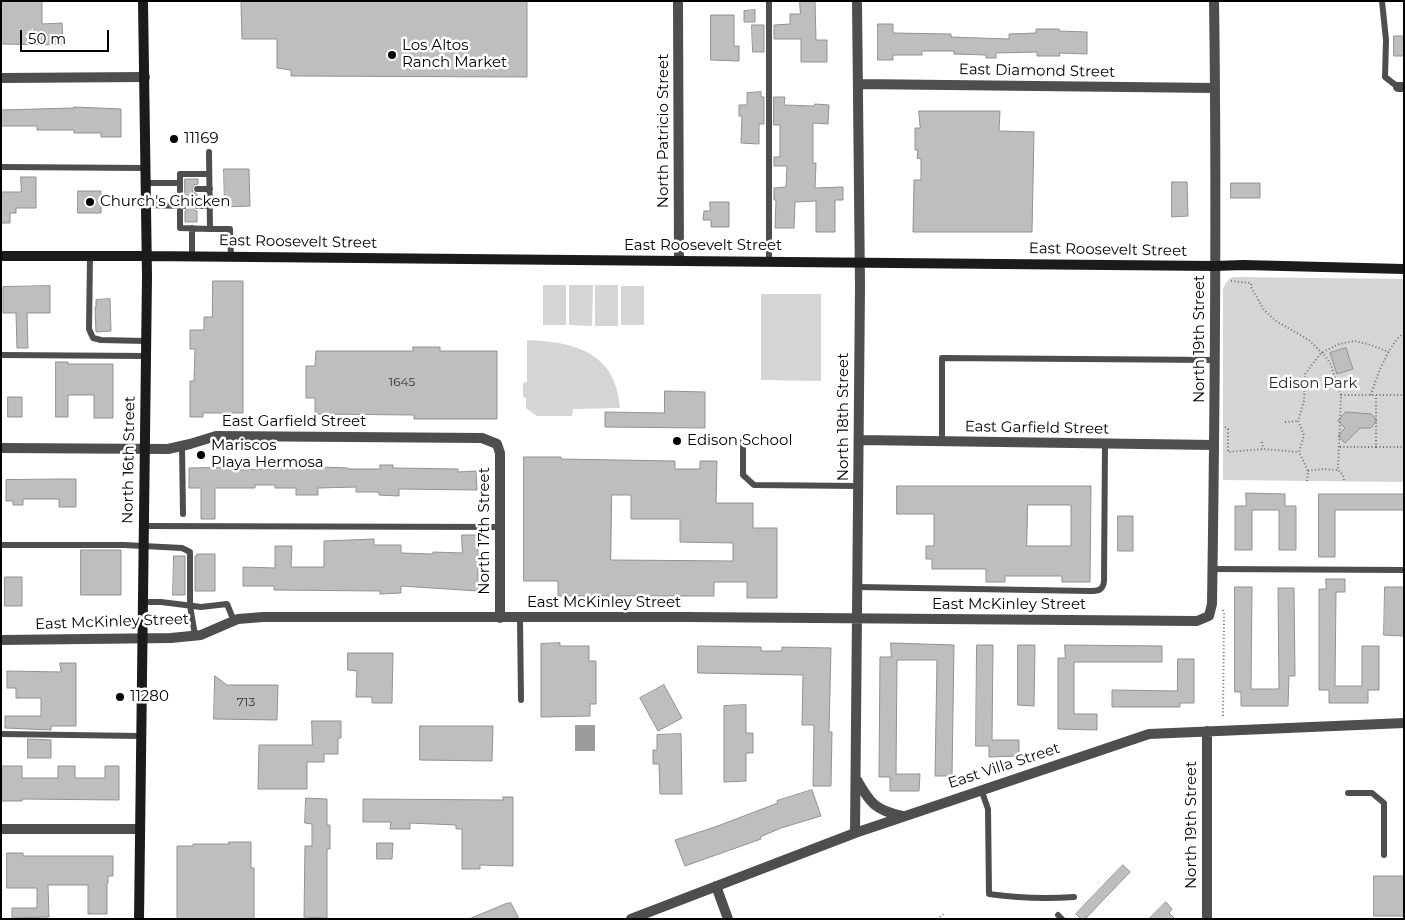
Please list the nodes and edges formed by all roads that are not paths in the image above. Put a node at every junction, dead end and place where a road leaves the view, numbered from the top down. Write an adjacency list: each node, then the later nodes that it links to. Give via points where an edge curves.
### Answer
1 (143, 1): 7 (street, North 16th Street)
2 (678, 1): 31 (street, North Patricio Street)
3 (769, 1): 32 (lane)
4 (857, 1): 9 (street, North 18th Street)
5 (1214, 1): 11 (street, North 19th Street)
6 (1382, 1): 10 (lane, via 1385,77)
7 (145, 77): 8 (street); 14 (street, North 16th Street)
8 (1, 78)
9 (858, 84): 11 (street, East Diamond Street); 33 (street, North 18th Street)
10 (1401, 87)
11 (1216, 88): 34 (street, North 19th Street)
12 (210, 152): 15 (lane)
13 (1, 167): 14 (lane)
14 (146, 168): 16 (street, North 16th Street)
15 (210, 174): 17 (lane, via 180,174); 19 (lane)
16 (146, 183): 17 (lane); 20 (street, North 16th Street)
17 (181, 187): 21 (lane)
18 (197, 188): 19 (lane)
19 (210, 188): 23 (lane)
20 (146, 205): 21 (lane); 28 (street, North 16th Street)
21 (182, 206): 24 (lane, via 180,228)
22 (197, 206): 23 (lane)
23 (210, 206): 25 (lane)
24 (192, 228): 25 (lane); 29 (lane)
25 (210, 229): 30 (lane, via 230,229)
26 (1, 256): 27 (street, East Roosevelt Street)
27 (90, 256): 28 (street, East Roosevelt Street); 36 (lane, via 89,329 93,338)
28 (146, 256): 29 (street, East Roosevelt Street); 36 (street, North 16th Street)
29 (192, 256): 30 (street, East Roosevelt Street)
30 (231, 256): 31 (street, East Roosevelt Street)
31 (679, 261): 32 (street, East Roosevelt Street)
32 (769, 261): 33 (street, East Roosevelt Street)
33 (860, 263): 34 (street, East Roosevelt Street); 40 (street, North 18th Street)
34 (1215, 266): 35 (street, East Roosevelt Street); 39 (street, North 19th Street)
35 (1404, 268)
36 (146, 341): 38 (street, North 16th Street)
37 (1, 355): 38 (lane)
38 (145, 356): 48 (street, North 16th Street)
39 (1215, 360): 42 (lane, via 942,358); 45 (street, North 19th Street)
40 (859, 440): 42 (street, East Garfield Street); 49 (street, North 18th Street)
41 (743, 441): 49 (lane, via 743,475 754,485)
42 (942, 441): 44 (street, East Garfield Street)
43 (497, 444): 46 (street, East Garfield Street, via 482,438 216,436); 52 (street, North 17th Street, via 500,453)
44 (1105, 444): 45 (street, East Garfield Street); 57 (lane, via 1104,581 1100,590)
45 (1214, 445): 55 (street, North 19th Street)
46 (182, 446): 48 (street, East Garfield Street); 50 (lane)
47 (1, 448): 48 (street, East Garfield Street)
48 (144, 448): 51 (street, North 16th Street)
49 (858, 486): 57 (street, North 18th Street)
50 (182, 514)
51 (143, 526): 52 (lane); 54 (street, North 16th Street)
52 (500, 528): 61 (street, North 17th Street)
53 (1, 545): 54 (lane)
54 (143, 546): 58 (street, North 16th Street); 59 (lane, via 182,548 190,552)
55 (1212, 570): 56 (lane); 60 (street, North 19th Street, via 1212,604)
56 (1404, 570)
57 (858, 587): 63 (street, North 18th Street)
58 (142, 602): 59 (lane); 66 (street, North 16th Street)
59 (190, 606): 64 (lane, via 228,604); 65 (lane)
60 (1208, 616): 63 (street, East McKinley Street, via 1197,621)
61 (500, 618): 62 (street, East McKinley Street); 64 (street, East McKinley Street, via 262,617)
62 (520, 618): 63 (street, East McKinley Street); 68 (lane)
63 (858, 619): 73 (street, North 18th Street)
64 (234, 620): 65 (street, East McKinley Street)
65 (195, 635): 66 (street, East McKinley Street)
66 (142, 639): 67 (street, East McKinley Street); 72 (street, North 16th Street)
67 (1, 640)
68 (521, 700)
69 (1404, 723): 70 (street, East Villa Street)
70 (1207, 731): 74 (street, East Villa Street, via 1149,734); 86 (street, North 19th Street)
71 (1, 734): 72 (lane)
72 (140, 736): 78 (street, North 16th Street)
73 (856, 778): 76 (street, via 871,802 885,812); 79 (street, North 18th Street)
74 (981, 789): 76 (street, East Villa Street); 82 (lane, via 988,809 989,894 1014,898)
75 (1348, 793): 80 (lane, via 1372,793 1384,803)
76 (903, 816): 79 (street, East Villa Street)
77 (1, 829): 78 (street)
78 (139, 829): 83 (street, North 16th Street)
79 (855, 833): 81 (street, East Villa Street)
80 (1384, 855)
81 (716, 886): 84 (street, East Villa Street); 85 (street)
82 (1074, 897)
83 (138, 919)
84 (631, 919)
85 (728, 919)
86 (1207, 919)

